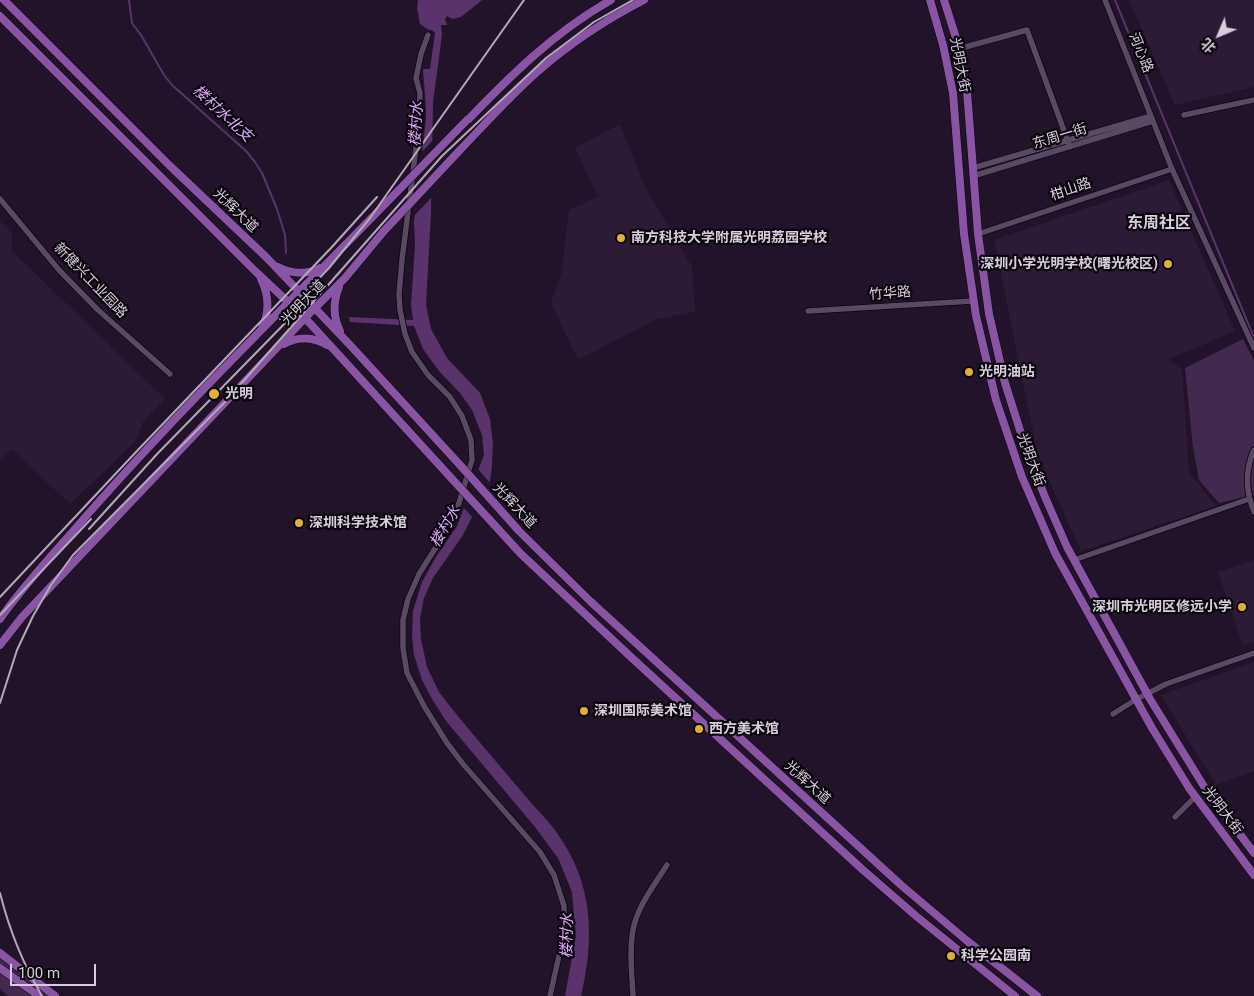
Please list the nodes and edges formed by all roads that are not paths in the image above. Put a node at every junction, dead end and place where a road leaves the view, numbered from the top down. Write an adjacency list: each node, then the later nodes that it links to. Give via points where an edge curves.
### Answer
1 (4, 0): 20 (main road, 光辉大道)
2 (611, 0): 15 (main road, via 572,25 524,63)
3 (644, 0): 23 (main road, 光明大道, bridge, via 597,27 520,88 384,231)
4 (930, 0): 25 (main road, 光明大街, via 953,93 964,234)
5 (944, 0): 9 (main road, 光明大街)
6 (1105, 0): 12 (street, 河心路)
7 (0, 16): 22 (main road, 光辉大道)
8 (428, 35): 55 (street, via 416,78 420,93 420,124 401,268 400,310 412,352 462,416 471,440 472,460 448,528 419,574 408,599 403,620 403,648 407,673 447,743 540,852 554,875 564,906 564,933)
9 (958, 49): 14 (street, via 1028,30); 17 (main road, 光明大街, via 968,108)
10 (1254, 100): 11 (street)
11 (1184, 115)
12 (1152, 119): 14 (street, 东周一街); 16 (street, 河心路)
13 (468, 120): 21 (main road, 光明大道, bridge)
14 (1069, 143): 17 (street, 东周一街)
15 (437, 152)
16 (1172, 169): 19 (street, 柑山路); 34 (street, 河心路)
17 (973, 172): 19 (main road, 光明大街)
18 (0, 199): 35 (street, 新健兴工业园路, via 59,270 98,310)
19 (978, 234): 39 (main road, 光明大街, via 990,314 1009,396 1034,472)
20 (266, 258): 21 (main road, via 280,268 297,273 314,270); 24 (main road, 光辉大道)
21 (329, 261): 24 (main road, 光明大道)
22 (256, 271): 26 (main road, 光辉大道); 30 (main road, via 268,299 264,322)
23 (345, 278): 27 (main road, 光明大道); 31 (main road, via 338,289 334,312 336,324)
24 (298, 292): 26 (main road, 光明大道); 27 (main road, 光辉大道)
25 (973, 301): 28 (street, 竹华路); 44 (main road, 光明大街, via 996,400 1032,503 1055,554)
26 (289, 302): 29 (main road, 光辉大道); 30 (main road, 光明大道)
27 (315, 308): 29 (main road, 光明大道); 31 (main road, 光辉大道)
28 (808, 311)
29 (305, 318): 32 (main road, 光明大道); 33 (main road, 光辉大道)
30 (257, 335): 40 (main road, 光明大道, via 124,473)
31 (350, 345): 58 (main road, 光辉大道, bridge, via 555,567 901,885)
32 (278, 348): 33 (main road, via 291,340 306,338); 41 (main road, 光明大道, via 22,617)
33 (332, 348): 57 (main road, 光辉大道, bridge, via 521,554 857,864)
34 (1254, 348)
35 (170, 374)
36 (1254, 450): 37 (street, via 1248,463)
37 (1249, 499): 38 (street); 39 (street)
38 (1254, 512)
39 (1074, 560): 43 (main road, 光明大街)
40 (0, 619)
41 (0, 645)
42 (1254, 653): 43 (street)
43 (1147, 693): 44 (street); 48 (main road, 光明大街, via 1205,788)
44 (1135, 700): 45 (street); 46 (main road, 光明大街)
45 (1113, 714)
46 (1195, 797): 47 (street); 50 (main road, 光明大街)
47 (1176, 817)
48 (1254, 853)
49 (667, 865): 56 (street, via 633,929)
50 (1254, 875)
51 (0, 953): 54 (main road)
52 (0, 968): 53 (main road)
53 (39, 996)
54 (55, 996)
55 (550, 996)
56 (632, 996)
57 (1015, 996)
58 (1037, 996)

